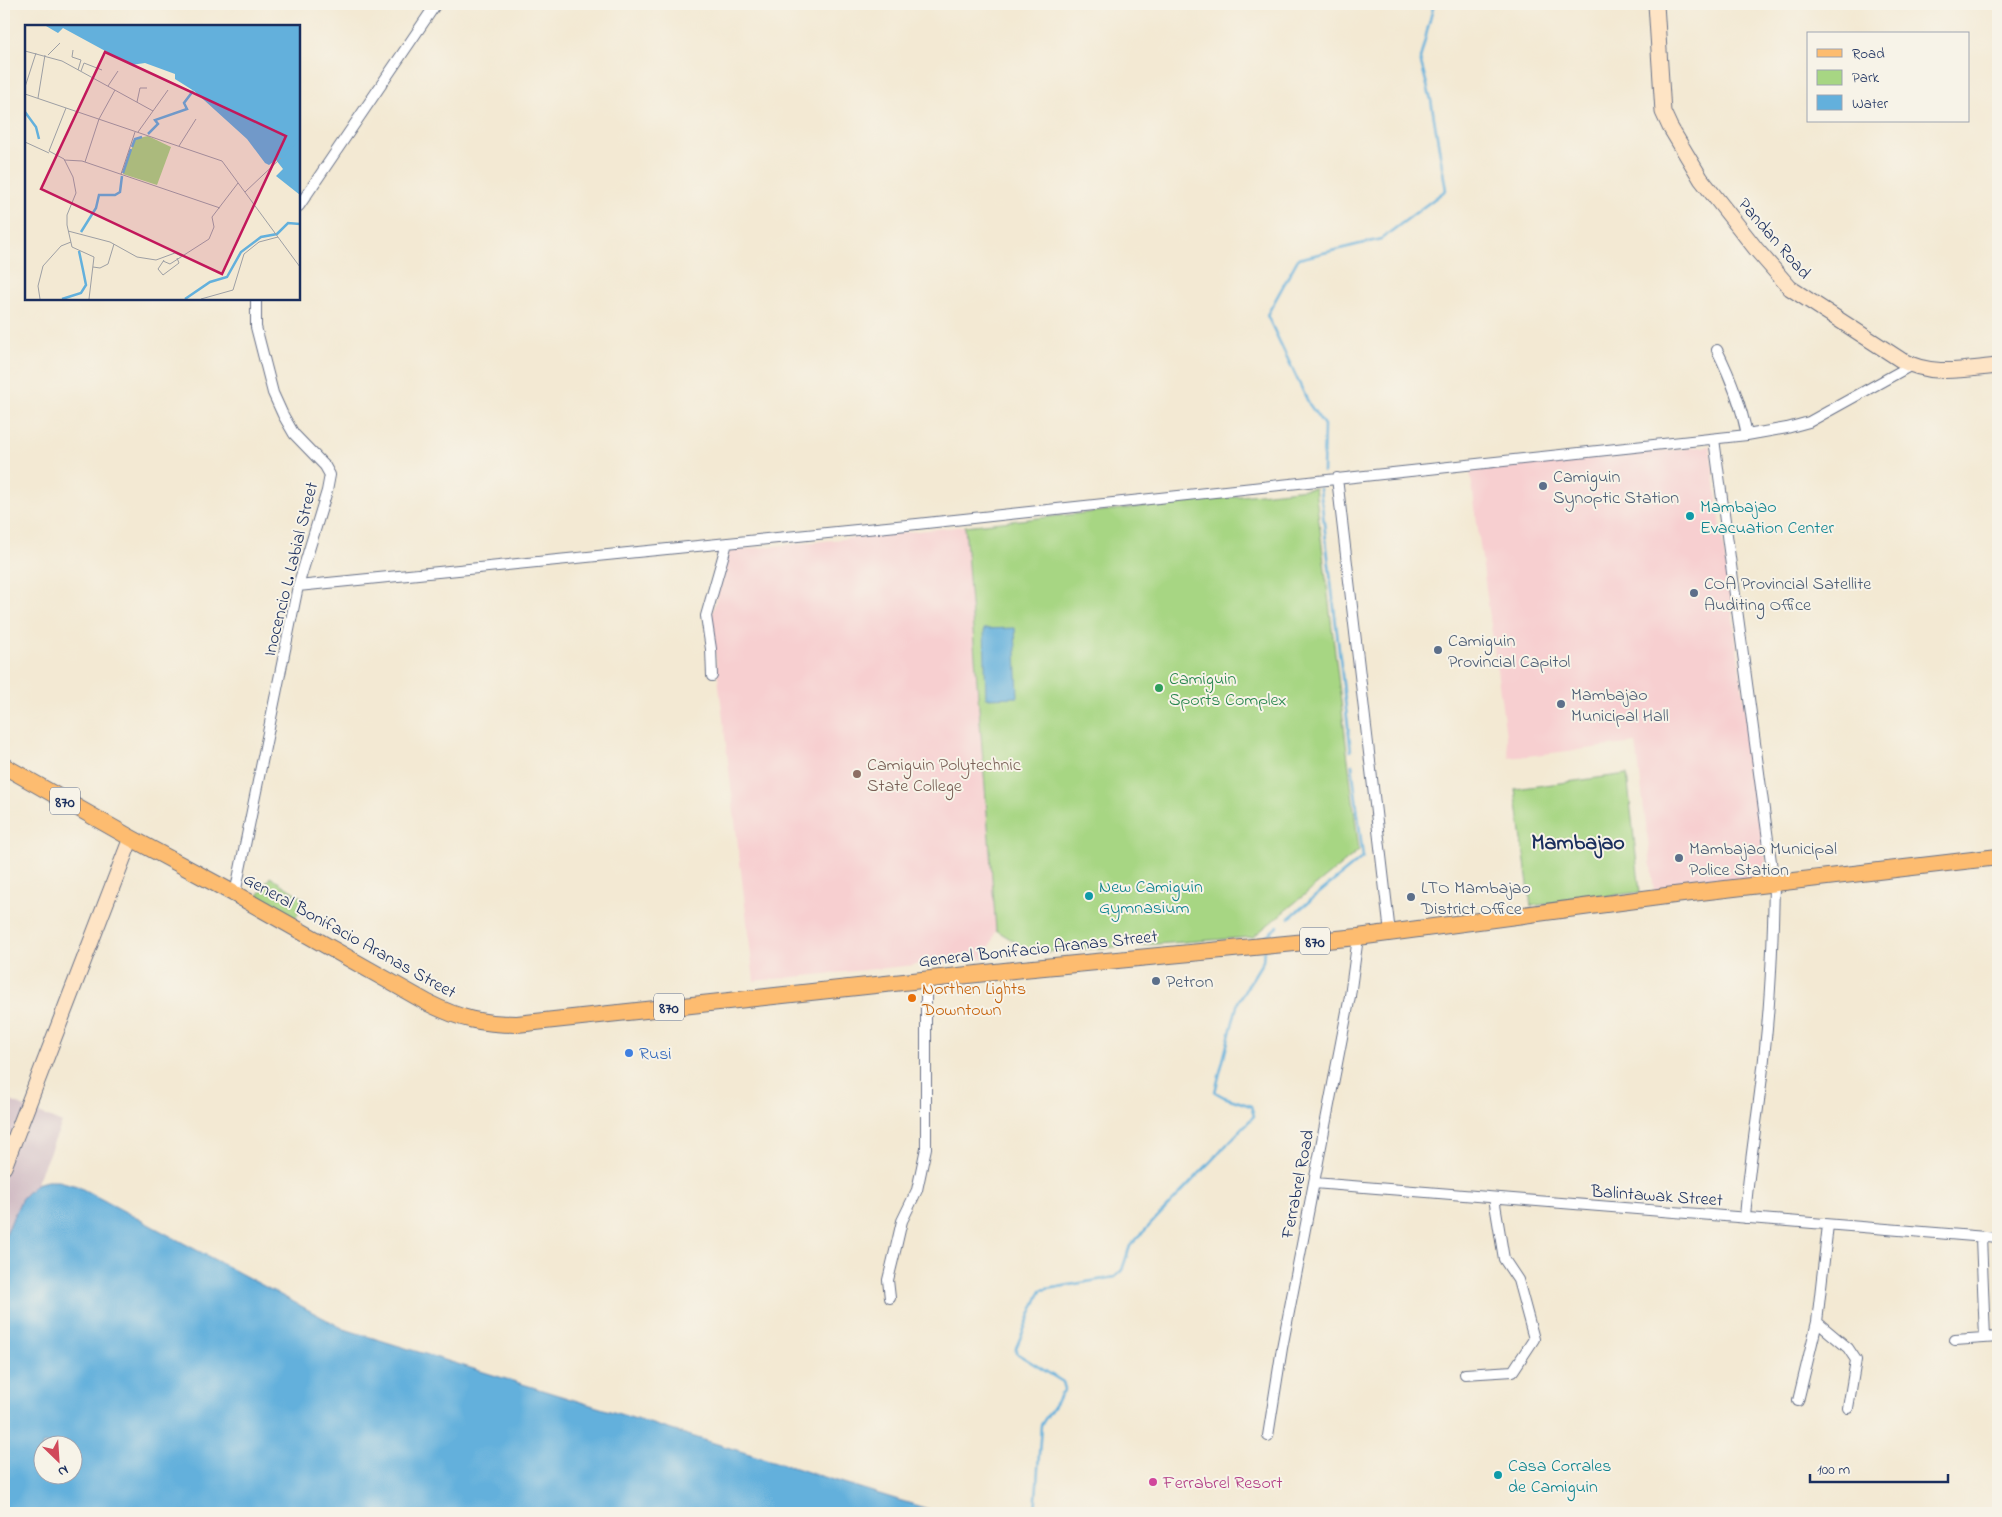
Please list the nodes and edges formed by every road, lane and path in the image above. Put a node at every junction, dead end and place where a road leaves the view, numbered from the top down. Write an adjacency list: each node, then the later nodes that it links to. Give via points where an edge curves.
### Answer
1 (436, 4): 3 (street)
2 (1656, 4): 6 (street, Pandan Road, via 1663,112 1701,179 1790,288)
3 (300, 205)
4 (256, 300): 12 (street, Inocencio L. Labial Street, via 256,327 273,393 294,434 330,475)
5 (1717, 350): 8 (street, via 1739,398)
6 (1910, 366): 7 (street, Pandan Road, via 1945,371); 8 (street, via 1809,422)
7 (1998, 366)
8 (1747, 435): 9 (street)
9 (1714, 439): 10 (street); 17 (street)
10 (1337, 478): 11 (street); 19 (street)
11 (727, 543): 12 (street); 13 (street, via 706,616)
12 (298, 586): 18 (street, Inocencio L. Labial Street)
13 (712, 676)
14 (4, 766): 15 (main road, 870)
15 (128, 837): 18 (main road, General Bonifacio Aranas Street / 870); 22 (street)
16 (1998, 858): 17 (main road, General Bonifacio Aranas Street / 870)
17 (1774, 884): 19 (main road, General Bonifacio Aranas Street / 870); 25 (street, via 1765,1048 1748,1171)
18 (235, 894): 21 (main road, General Bonifacio Aranas Street / 870, via 428,1003 460,1018 478,1022 517,1024)
19 (1390, 933): 20 (main road, General Bonifacio Aranas Street / 870)
20 (1358, 938): 21 (main road, General Bonifacio Aranas Street / 870); 23 (street, Ferrabrel Road)
21 (926, 980): 29 (street, via 926,1148 917,1190 902,1221 888,1280)
22 (4, 1167)
23 (1314, 1183): 24 (street, Balintawak Street); 37 (street, Ferrabrel Road)
24 (1494, 1198): 25 (street, Balintawak Street); 34 (street, via 1504,1259 1518,1280 1534,1339 1513,1371)
25 (1745, 1218): 26 (street, Balintawak Street)
26 (1828, 1224): 27 (street, Balintawak Street); 30 (street)
27 (1980, 1237): 28 (street, Balintawak Street); 32 (street)
28 (1998, 1238)
29 (890, 1298)
30 (1817, 1322): 35 (street); 36 (street, via 1848,1348 1856,1360)
31 (1998, 1337): 32 (street)
32 (1985, 1338): 33 (street)
33 (1954, 1340)
34 (1465, 1374)
35 (1798, 1402)
36 (1848, 1408)
37 (1268, 1436)

